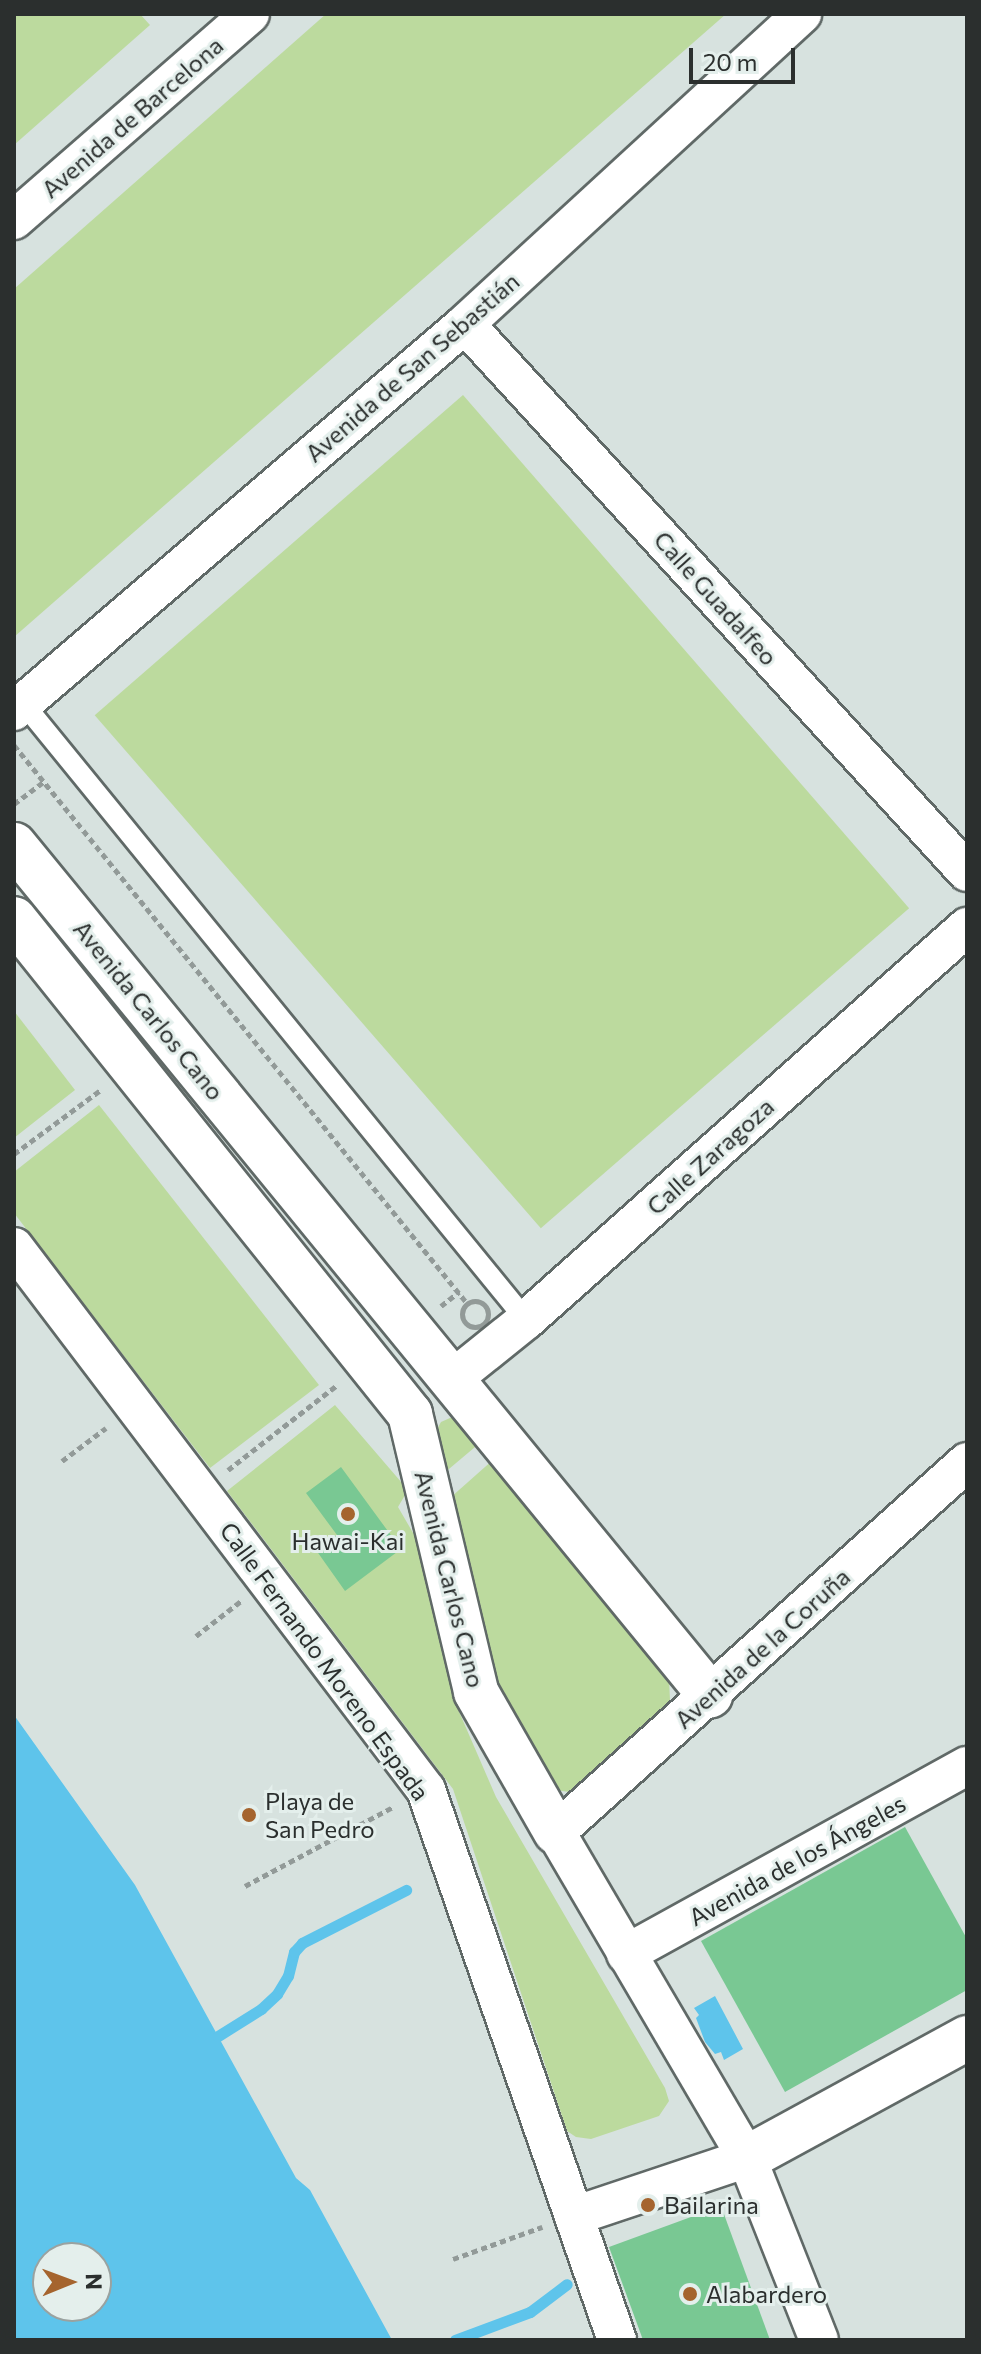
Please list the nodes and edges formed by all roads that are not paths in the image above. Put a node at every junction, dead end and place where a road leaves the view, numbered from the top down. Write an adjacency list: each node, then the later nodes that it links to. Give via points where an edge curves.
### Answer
1 (802, 14): 4 (street, Avenida de San Sebastián)
2 (226, 22): 3 (street, Avenida de Barcelona)
3 (14, 220)
4 (465, 324): 5 (street, Avenida de San Sebastián); 7 (street, Calle Guadalfeo)
5 (18, 707): 11 (lane)
6 (14, 845): 12 (street, Avenida Carlos Cano)
7 (967, 872)
8 (14, 919): 16 (street, Avenida Carlos Cano, via 410,1414 476,1692)
9 (967, 927): 11 (street, Calle Zaragoza)
10 (14, 1247): 20 (street, Calle Fernando Moreno Espada, via 426,1790)
11 (526, 1320): 12 (street, Calle Zaragoza)
12 (450, 1381): 14 (street, Avenida Carlos Cano)
13 (967, 1462): 14 (street, Avenida de la Coruña)
14 (710, 1695): 16 (street, Avenida de la Coruña)
15 (967, 1766): 17 (street, Avenida de los Ángeles)
16 (556, 1832): 17 (street, Avenida Carlos Cano)
17 (626, 1954): 19 (street, Avenida Carlos Cano)
18 (967, 2038): 19 (street)
19 (747, 2158): 20 (street); 22 (street, Avenida Carlos Cano)
20 (574, 2216): 21 (street, Calle Fernando Moreno Espada)
21 (617, 2340)
22 (819, 2340)

